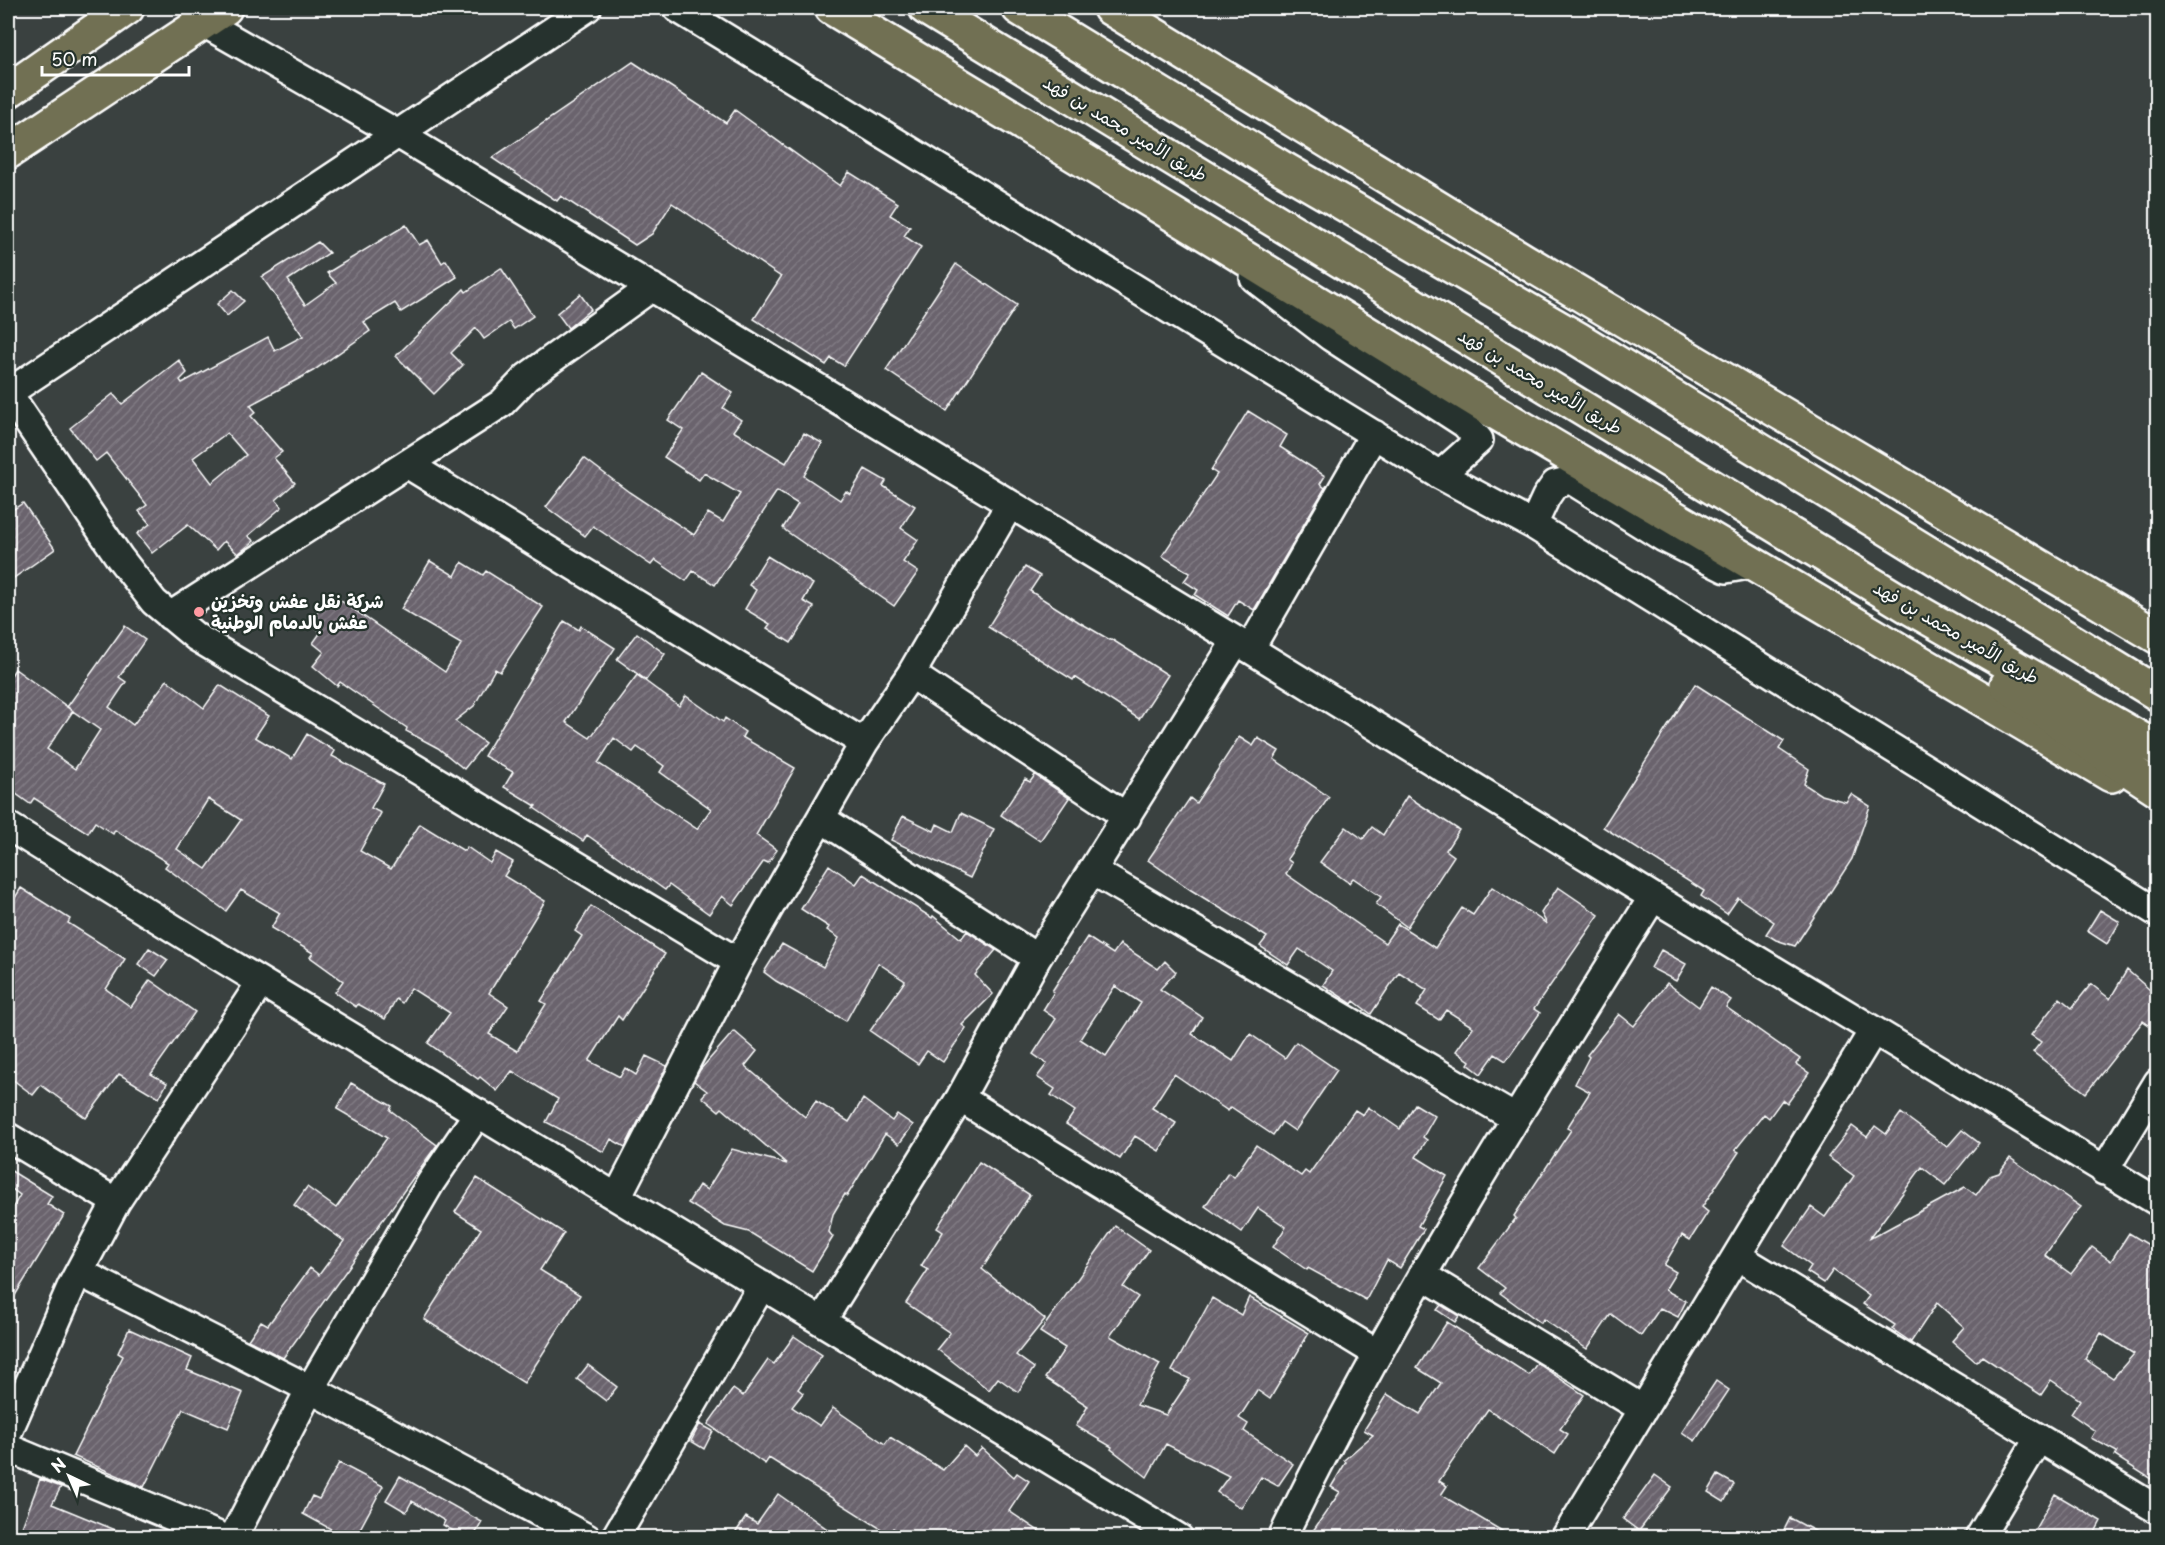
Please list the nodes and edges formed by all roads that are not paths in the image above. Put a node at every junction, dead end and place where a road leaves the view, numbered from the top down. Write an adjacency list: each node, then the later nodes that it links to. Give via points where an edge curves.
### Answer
1 (127, 8): 10 (main road)
2 (235, 8): 9 (main road)
3 (587, 8): 11 (street)
4 (677, 8): 16 (street)
5 (832, 8): 13 (main road)
6 (926, 8): 23 (main road, طريق الأمير محمد بن فهد)
7 (1019, 8): 27 (main road, via 1282,168 1578,339)
8 (1110, 8): 24 (main road, via 1533,267)
9 (214, 15): 11 (street); 12 (main road)
10 (8, 91)
11 (398, 134): 14 (street); 15 (street)
12 (8, 152)
13 (1217, 241): 18 (street, via 1259,283 1331,337 1465,424 1479,440); 21 (main road, via 1495,412)
14 (652, 287): 17 (street, via 527,377 502,403); 19 (street)
15 (8, 393): 22 (street, via 119,557)
16 (1374, 434): 18 (street); 25 (street)
17 (407, 464): 22 (street); 28 (street)
18 (1440, 475): 20 (street)
19 (1010, 504): 25 (street); 26 (street)
20 (1533, 525): 21 (street, via 1555,484 1571,480 1664,538 1726,569); 37 (street)
21 (1755, 564): 31 (main road)
22 (170, 616): 39 (street, via 196,637)
23 (1958, 635): 29 (main road, طريق الأمير محمد بن فهد); 30 (main road, via 1988,670)
24 (2157, 637)
25 (1243, 645): 32 (street); 36 (street)
26 (911, 674): 28 (street); 32 (street)
27 (2157, 694)
28 (864, 744): 33 (street)
29 (2157, 749)
30 (2157, 789)
31 (2157, 802)
32 (1127, 817): 35 (street)
33 (822, 819): 38 (street); 39 (street)
34 (8, 826): 40 (street)
35 (1093, 871): 38 (street); 45 (street)
36 (1653, 897): 41 (street); 45 (street)
37 (2157, 914)
38 (1037, 958): 43 (street)
39 (738, 962): 48 (street)
40 (261, 982): 44 (street); 49 (street)
41 (1873, 1031): 47 (street); 51 (street)
42 (2157, 1082): 47 (street)
43 (960, 1098): 55 (street); 56 (street)
44 (478, 1113): 48 (street); 57 (street, via 431,1182)
45 (1515, 1118): 53 (street)
46 (8, 1137): 49 (street)
47 (2104, 1171): 50 (street)
48 (617, 1197): 54 (street)
49 (116, 1202): 52 (street)
50 (2157, 1202)
51 (1737, 1256): 59 (street); 61 (street)
52 (79, 1272): 57 (street); 58 (street)
53 (1422, 1275): 56 (street); 59 (street)
54 (762, 1285): 55 (street); 68 (street)
55 (822, 1321): 69 (street)
56 (1378, 1354): 70 (street, via 1318,1462)
57 (310, 1389): 66 (street); 67 (street)
58 (14, 1397): 60 (street)
59 (1643, 1409): 64 (street)
60 (8, 1432)
61 (2039, 1438): 63 (street); 71 (street)
62 (8, 1448): 65 (street)
63 (2157, 1510)
64 (1574, 1534)
65 (224, 1538)
66 (232, 1538)
67 (587, 1538)
68 (615, 1538)
69 (1179, 1538)
70 (1282, 1538)
71 (1979, 1538)

